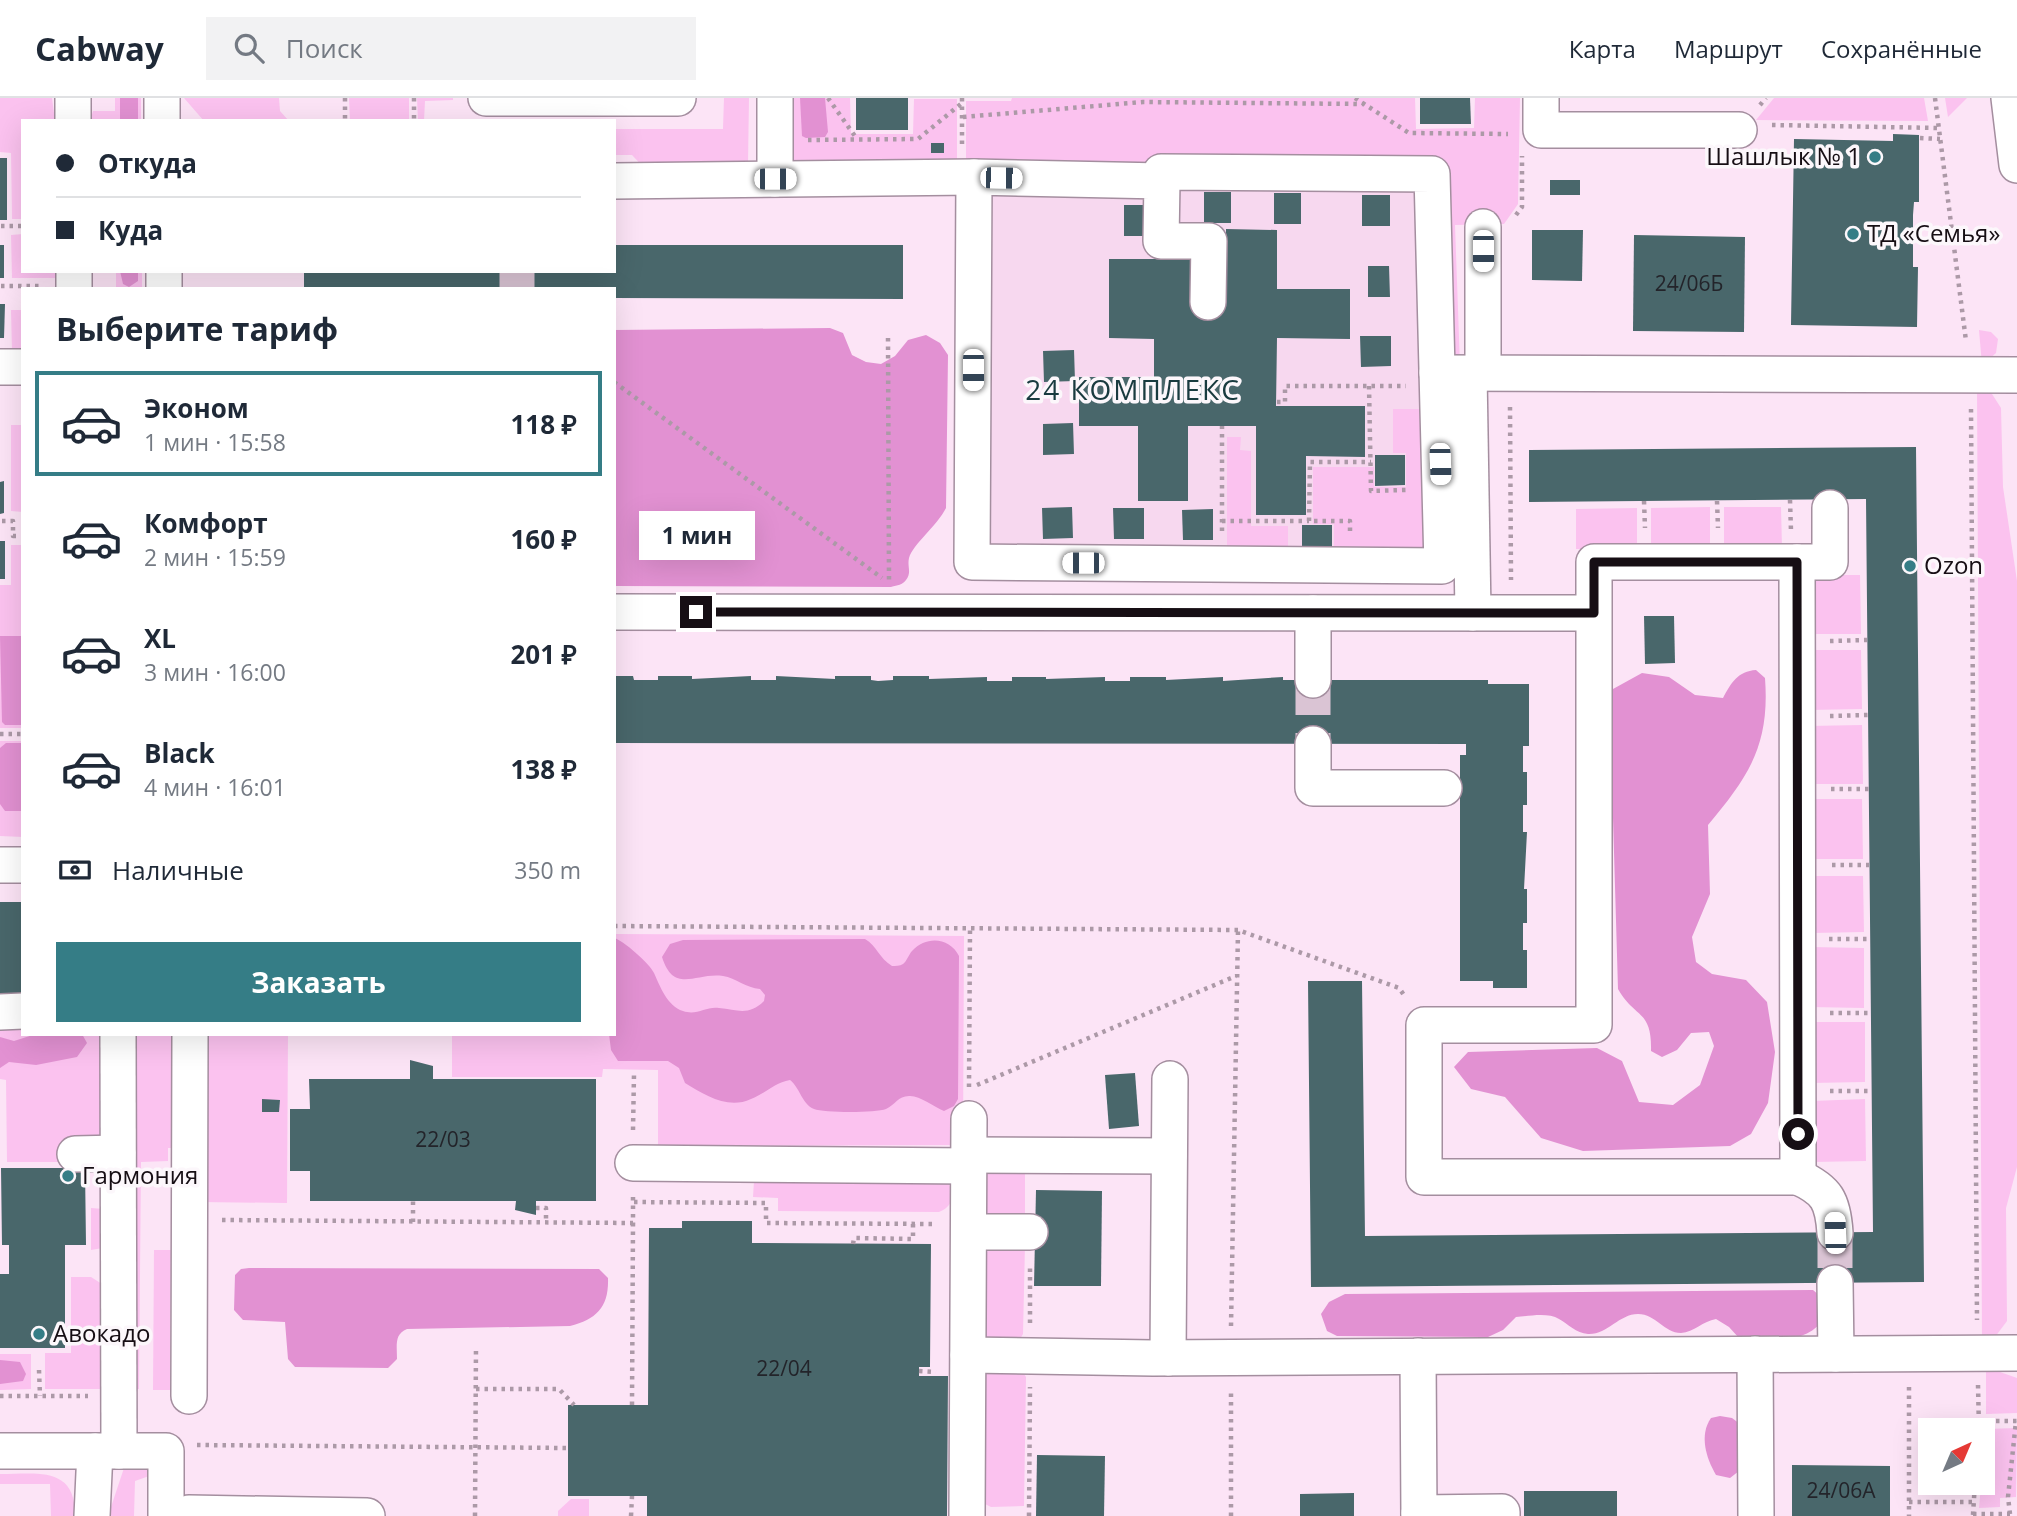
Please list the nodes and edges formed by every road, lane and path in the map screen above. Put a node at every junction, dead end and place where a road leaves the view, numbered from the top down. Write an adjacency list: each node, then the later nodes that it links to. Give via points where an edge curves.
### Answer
1 (73, 98): 16 (street)
2 (162, 98): 17 (street)
3 (345, 98): 18 (path)
4 (414, 98): 19 (path)
5 (486, 98): 6 (street)
6 (678, 98)
7 (775, 98): 26 (street)
8 (828, 98): 27 (path)
9 (1355, 98): 14 (path)
10 (1541, 98): 21 (street, via 1541,130)
11 (1935, 98): 22 (path)
12 (2009, 98): 29 (street)
13 (962, 100): 15 (path); 27 (path, via 918,139)
14 (1364, 104): 15 (path, via 1143,102); 23 (path, via 1409,133)
15 (962, 117): 20 (path)
16 (73, 119)
17 (162, 119)
18 (345, 119)
19 (414, 119)
20 (962, 128)
21 (1754, 128): 22 (path)
22 (1939, 128): 25 (path)
23 (1522, 134)
24 (1920, 138): 25 (path)
25 (1940, 139): 39 (path)
26 (775, 140): 27 (path); 31 (street)
27 (858, 140)
28 (1522, 149): 36 (path, via 1522,207)
29 (2017, 165)
30 (974, 177): 31 (street); 33 (street); 55 (street, via 972,562)
31 (775, 179): 32 (street)
32 (616, 180)
33 (1162, 181): 37 (street, via 1161,242 1209,242); 40 (street, via 1161,172 1432,174)
34 (1, 226): 35 (path)
35 (21, 226)
36 (1496, 226): 40 (street)
37 (1209, 302)
38 (888, 338): 42 (path, via 889,583)
39 (1966, 338)
40 (1467, 375): 41 (street); 43 (path); 48 (street); 59 (street); 60 (path)
41 (2017, 375)
42 (616, 383)
43 (1368, 386): 44 (path, via 1285,386 1285,402); 47 (path)
44 (1277, 402)
45 (1971, 411): 105 (path)
46 (1222, 426): 51 (path)
47 (1370, 462): 48 (path, via 1371,491); 52 (path, via 1310,462)
48 (1440, 489): 56 (street, via 1442,566)
49 (1830, 508): 54 (street, via 1830,562)
50 (2, 521): 53 (path, via 13,521 13,536)
51 (1222, 521): 52 (path); 55 (path)
52 (1309, 521): 56 (path, via 1350,521)
53 (21, 536)
54 (1797, 562): 61 (street, via 1594,562); 86 (street)
55 (1222, 564): 56 (street)
56 (1350, 565)
57 (616, 612): 58 (street)
58 (1313, 613): 59 (street); 62 (street)
59 (1473, 613): 60 (street)
60 (1511, 613): 61 (street)
61 (1594, 613): 75 (street, via 1594,1025)
62 (1313, 680)
63 (0, 734): 64 (path)
64 (21, 734)
65 (1313, 744): 66 (street, via 1313,788)
66 (1444, 788)
67 (0, 865): 68 (street)
68 (21, 866)
69 (616, 926): 70 (path)
70 (970, 930): 71 (path); 80 (path)
71 (1238, 930): 72 (path); 75 (path, via 1399,988)
72 (1237, 976): 80 (path); 107 (path)
73 (21, 1011): 74 (street)
74 (0, 1012)
75 (1424, 1025): 86 (street, via 1424,1177)
76 (118, 1036): 81 (street)
77 (190, 1036): 114 (street)
78 (634, 1074): 85 (path)
79 (1170, 1079): 83 (street)
80 (970, 1104): 84 (street)
81 (118, 1153): 82 (street); 124 (street)
82 (75, 1154)
83 (1169, 1156): 84 (street); 108 (street)
84 (969, 1160): 85 (street); 95 (street)
85 (633, 1163): 88 (path)
86 (1798, 1177): 97 (street, via 1819,1187 1834,1209)
87 (413, 1201): 91 (path)
88 (634, 1202): 93 (path); 94 (path, via 766,1203 766,1223)
89 (536, 1208): 92 (path, via 546,1208)
90 (213, 1220): 91 (path)
91 (413, 1222): 92 (path)
92 (546, 1223): 93 (path)
93 (633, 1223): 116 (path)
94 (913, 1224): 95 (path); 98 (path, via 913,1238 854,1238)
95 (969, 1228): 96 (street); 109 (street)
96 (1030, 1232)
97 (1835, 1233)
98 (853, 1244)
99 (1835, 1283): 103 (street)
100 (476, 1346): 112 (path)
101 (2017, 1353): 105 (street)
102 (1755, 1354): 103 (street); 106 (street); 140 (street)
103 (1836, 1354): 104 (street)
104 (1909, 1354): 105 (street); 127 (path)
105 (1977, 1354): 117 (path)
106 (1418, 1356): 107 (street); 130 (street)
107 (1231, 1357): 108 (street); 139 (path)
108 (1168, 1358): 109 (street)
109 (954, 1363): 111 (path); 138 (street)
110 (39, 1370): 113 (path)
111 (919, 1371)
112 (476, 1389): 115 (path, via 559,1389); 120 (path)
113 (40, 1396)
114 (189, 1396)
115 (574, 1405)
116 (632, 1405)
117 (1979, 1418)
118 (1995, 1421): 119 (path)
119 (2017, 1421): 133 (path)
120 (476, 1447): 121 (path); 122 (path); 136 (path)
121 (178, 1448): 124 (street); 131 (street)
122 (568, 1448)
123 (0, 1451): 124 (street)
124 (107, 1451): 134 (street)
125 (1974, 1495): 128 (path)
126 (632, 1496): 137 (path)
127 (1909, 1502): 128 (path); 141 (path)
128 (1974, 1502): 132 (path)
129 (1509, 1513): 130 (street)
130 (1419, 1514)
131 (177, 1515): 135 (street)
132 (1973, 1515): 133 (path)
133 (2010, 1515)
134 (92, 1516)
135 (366, 1516)
136 (475, 1516)
137 (631, 1516)
138 (967, 1516)
139 (1231, 1516)
140 (1756, 1516)
141 (1909, 1516)

